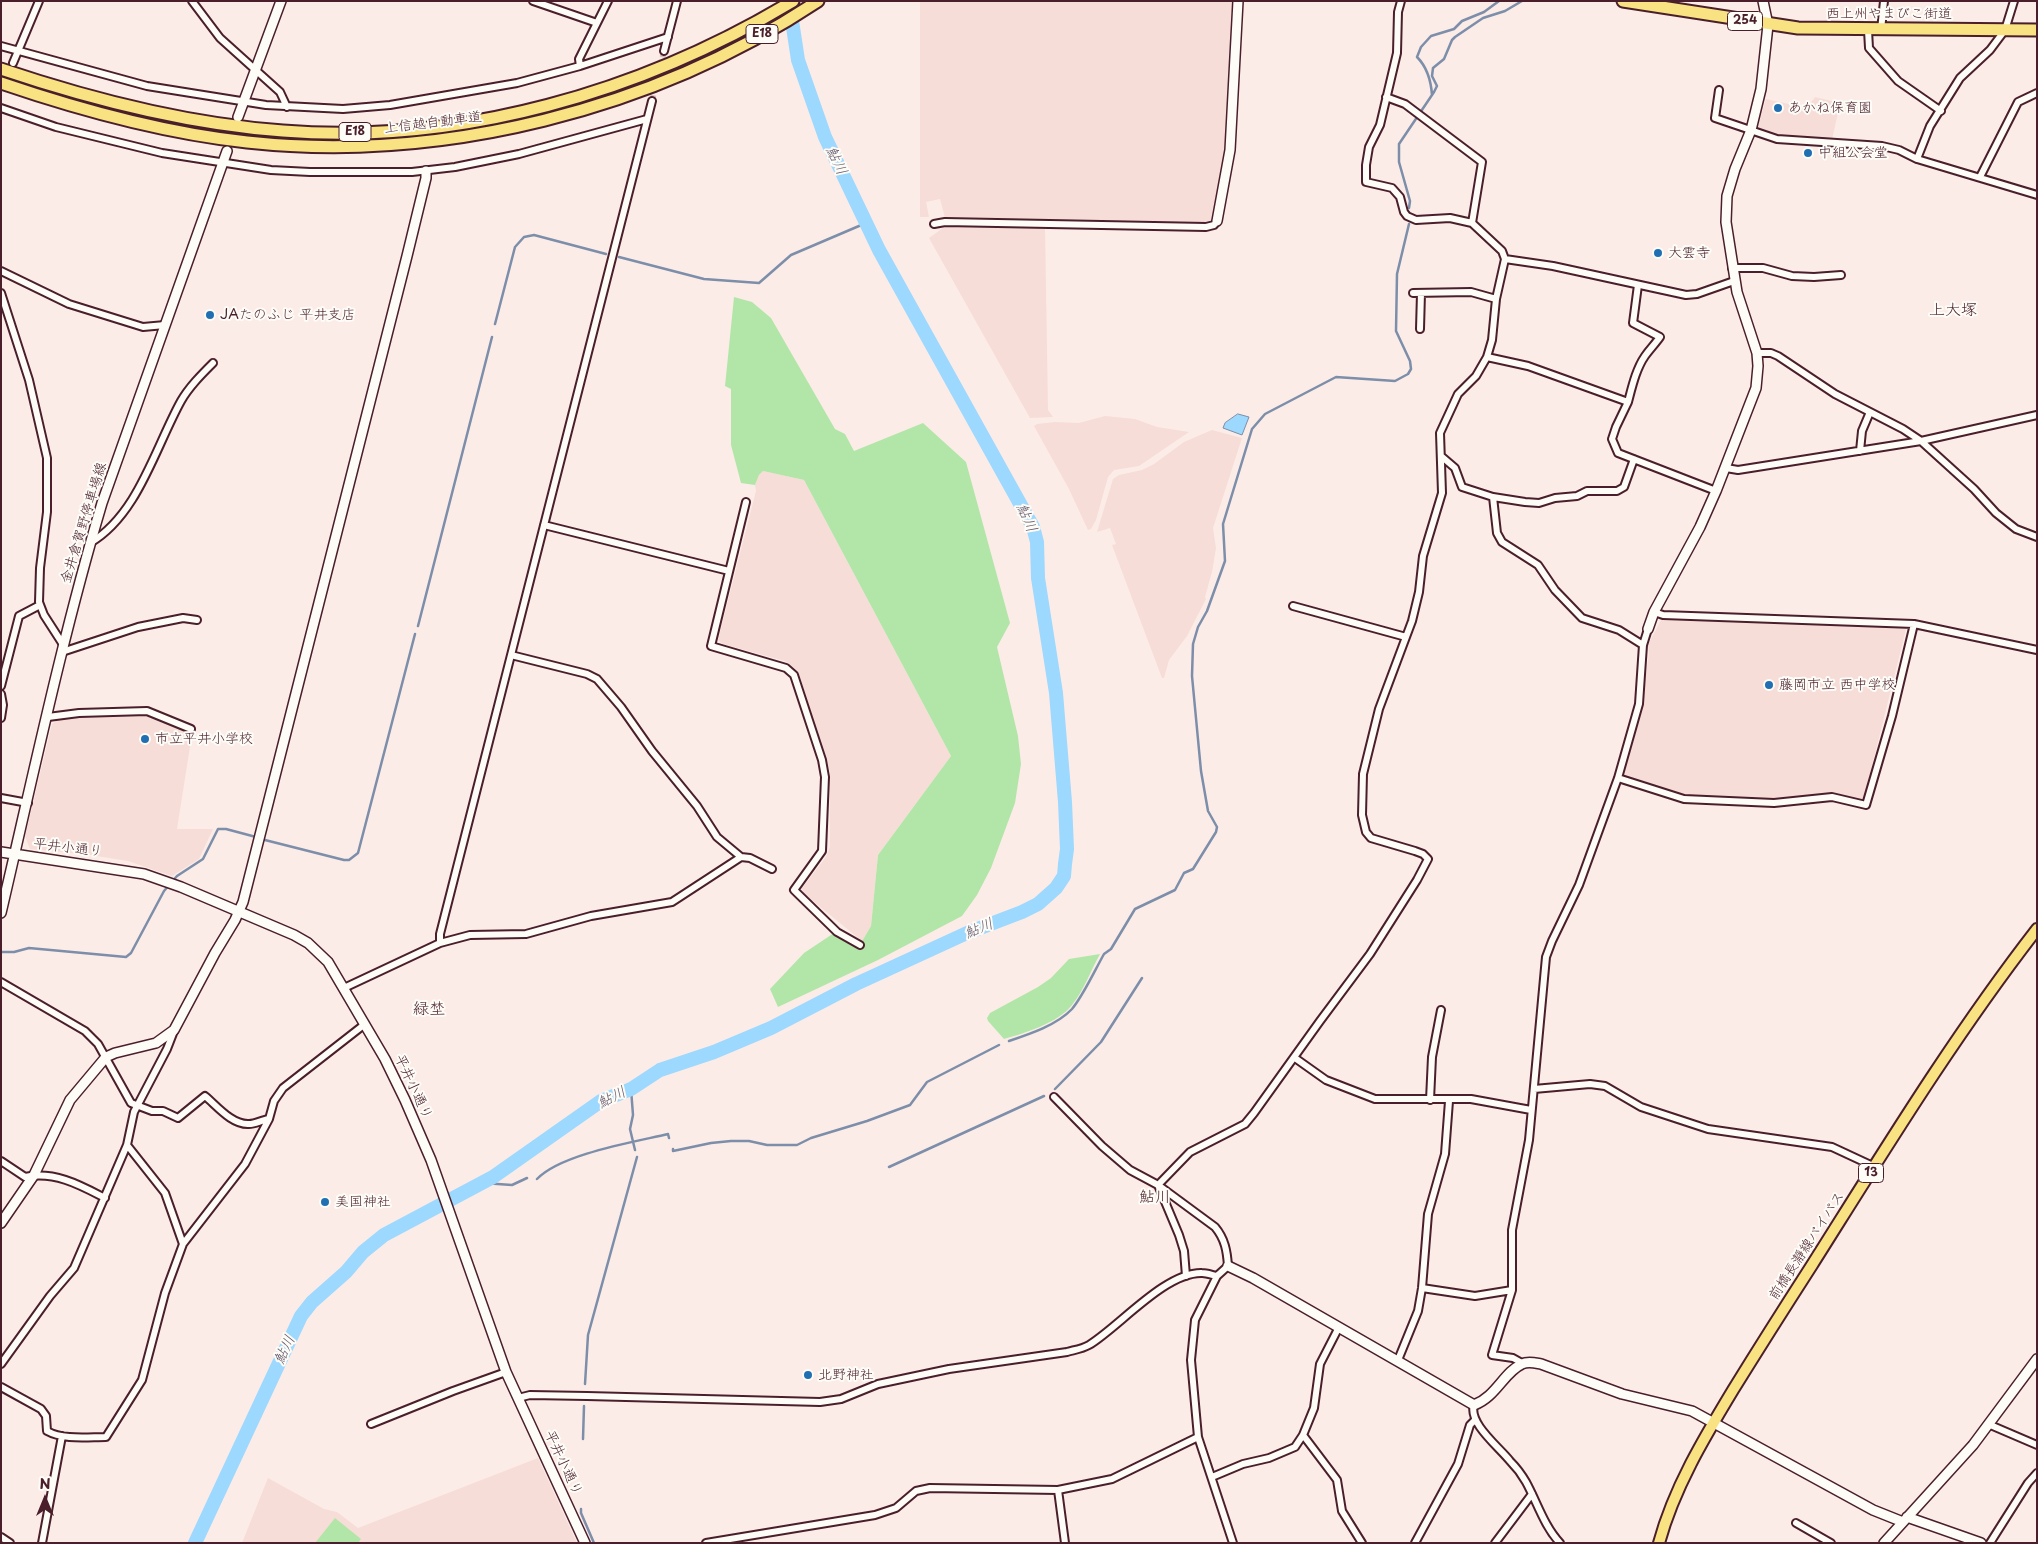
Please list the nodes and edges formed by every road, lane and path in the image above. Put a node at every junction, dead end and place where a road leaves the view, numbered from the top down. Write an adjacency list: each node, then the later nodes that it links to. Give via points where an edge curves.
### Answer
1 (39, 1): 24 (street)
2 (192, 1): 29 (street, via 220,38)
3 (281, 1): 29 (street)
4 (533, 1): 16 (street)
5 (608, 1): 16 (street)
6 (677, 1): 22 (street)
7 (793, 1): 28 (highway, 上信越自動車道 / E18, via 704,49 604,89 497,117 427,128 286,132 192,120 90,97)
8 (818, 1): 30 (highway, 上信越自動車道 / E18, via 704,64 608,101 537,122 427,141 354,146 283,145 207,136 126,120)
9 (1238, 1): 48 (street, via 1230,150)
10 (1401, 1): 33 (street, via 1397,53)
11 (1623, 1): 15 (highway, 西上州やまびこ街道 / 254)
12 (1762, 1): 17 (street)
13 (1884, 1): 19 (street)
14 (2014, 1): 20 (street)
15 (1640, 3): 17 (highway, 西上州やまびこ街道 / 254)
16 (597, 23): 27 (street, via 579,59)
17 (1768, 25): 18 (highway, 西上州やまびこ街道 / 254); 41 (street, via 1762,89)
18 (1868, 30): 19 (highway, 西上州やまびこ街道 / 254); 38 (street, via 1869,48 1898,81)
19 (1881, 30): 20 (highway, 西上州やまびこ街道 / 254)
20 (2005, 30): 21 (highway, 西上州やまびこ街道 / 254); 38 (street, via 1990,50 1960,78)
21 (2037, 30)
22 (668, 37): 25 (street); 27 (street)
23 (1, 46): 24 (street)
24 (18, 50): 26 (street); 34 (street, via 146,86)
25 (664, 51)
26 (13, 64)
27 (580, 66): 36 (street, via 516,83 390,105 342,109)
28 (1, 69)
29 (256, 70): 34 (street); 36 (street, via 280,92)
30 (1, 83)
31 (1719, 90): 41 (street, via 1715,118)
32 (2037, 93): 46 (street, via 2018,102)
33 (1386, 97): 49 (street, via 1405,104 1482,162); 49 (street, via 1380,125 1369,147 1366,182 1392,188 1400,197 1407,216 1416,220 1450,218)
34 (244, 101): 36 (street); 39 (street)
35 (652, 101): 40 (street)
36 (287, 107)
37 (1, 108): 44 (street, via 107,141)
38 (1941, 110): 43 (street, via 1930,126)
39 (238, 117)
40 (647, 119): 45 (street, via 519,154); 75 (street)
41 (1751, 130): 43 (street, via 1777,139 1882,146); 52 (street, via 1727,196 1726,222)
42 (227, 151): 44 (street, 金井倉賀野停車場線)
43 (1917, 159): 46 (street)
44 (223, 163): 45 (street, via 310,172); 59 (street, 金井倉賀野停車場線)
45 (426, 171): 102 (street)
46 (1980, 177): 47 (street)
47 (2037, 195)
48 (1217, 221): 50 (street, via 1206,227)
49 (1472, 223): 51 (street, via 1502,251)
50 (934, 224)
51 (1505, 259): 56 (street); 58 (street)
52 (1732, 268): 54 (street, via 1764,268 1792,276); 55 (street)
53 (1, 271): 59 (street, via 69,304 143,327)
54 (1841, 275)
55 (1734, 281): 56 (street, via 1691,295); 61 (street)
56 (1638, 285): 64 (street, via 1633,323 1660,336 1638,369)
57 (1, 293): 79 (street, via 30,380 47,458 47,512 40,568)
58 (1496, 299): 60 (street, via 1471,292 1417,293); 62 (street)
59 (165, 326): 77 (street, 金井倉賀野停車場線)
60 (1420, 330)
61 (1757, 353): 65 (street, via 1778,356 1835,394); 71 (street, via 1758,377 1753,398)
62 (1487, 358): 64 (street, via 1528,366); 69 (street, via 1476,376 1458,394 1440,432)
63 (213, 363): 77 (street, via 181,401 136,492 113,526)
64 (1628, 402): 70 (street, via 1612,439 1618,453)
65 (1870, 412): 67 (street); 68 (street, via 1862,431)
66 (2037, 415): 67 (street)
67 (1921, 441): 68 (street); 76 (street, via 1996,513 2016,529)
68 (1860, 451): 71 (street, via 1738,470)
69 (1440, 456): 73 (street, via 1455,468 1462,487); 85 (street, via 1442,492 1422,556 1419,592)
70 (1634, 459): 72 (street); 73 (street, via 1624,487 1617,491 1587,491 1539,503)
71 (1726, 468): 72 (street)
72 (1716, 491): 81 (street)
73 (1493, 497): 86 (street, via 1496,533 1502,542 1538,565 1582,618 1618,630)
74 (746, 502): 78 (street)
75 (544, 525): 78 (street); 89 (street)
76 (2037, 537)
77 (90, 543): 87 (street, 金井倉賀野停車場線)
78 (729, 571): 106 (street, via 711,646 792,672 824,764 822,851 794,890 837,932)
79 (40, 605): 87 (street); 90 (street, via 19,616)
80 (1293, 606): 85 (street)
81 (1654, 612): 83 (street, via 1663,615); 84 (street)
82 (197, 620): 87 (street, via 183,618)
83 (1914, 624): 88 (street); 95 (street, via 1866,805 1832,797 1774,803 1684,799)
84 (1648, 629): 86 (street)
85 (1406, 637): 113 (street, via 1376,718 1363,774 1363,827 1371,838 1415,851 1428,859 1370,954)
86 (1643, 645): 95 (street, via 1638,704)
87 (63, 649): 92 (street, 金井倉賀野停車場線)
88 (2037, 650)
89 (511, 655): 100 (street, via 587,674 596,680 697,806 713,833); 105 (street)
90 (1, 686)
91 (1, 694): 93 (street)
92 (48, 717): 94 (street, via 147,711); 97 (street, 金井倉賀野停車場線)
93 (1, 718)
94 (191, 729)
95 (1618, 778): 114 (street, via 1579,885 1546,957)
96 (1, 798): 97 (street)
97 (28, 803): 99 (street, 金井倉賀野停車場線)
98 (1, 852): 99 (street, 平井小通り)
99 (15, 855): 102 (street, 平井小通り, via 144,874); 103 (street, 金井倉賀野停車場線)
100 (741, 857): 101 (street); 105 (street, via 672,902 591,916 526,934 470,935)
101 (772, 869)
102 (239, 912): 108 (street, 平井小通り, via 308,943 328,962); 111 (street)
103 (1, 913)
104 (2037, 929): 123 (main road, 前橋長瀞線バイパス / 13, via 1964,1028)
105 (440, 942): 108 (street)
106 (860, 945)
107 (1, 982): 112 (street, via 84,1031)
108 (344, 988): 110 (street, 平井小通り)
109 (1440, 1010): 116 (street, via 1432,1057)
110 (365, 1024): 120 (street, via 283,1088 274,1101); 139 (street, 平井小通り, via 405,1100 434,1169)
111 (174, 1030): 112 (street, via 156,1043); 118 (street)
112 (106, 1057): 118 (street, via 131,1103); 124 (street, via 70,1100)
113 (1295, 1058): 116 (street, via 1326,1080 1375,1099); 125 (street, via 1245,1124 1190,1152)
114 (1534, 1089): 119 (street); 123 (street, via 1590,1084 1605,1086 1641,1107 1708,1129 1832,1147)
115 (1054, 1097): 125 (street, via 1130,1170)
116 (1430, 1100): 117 (street)
117 (1449, 1100): 119 (street, via 1471,1099); 132 (street, via 1445,1154 1428,1214)
118 (138, 1106): 120 (street, via 178,1118 205,1096 242,1124); 121 (street)
119 (1531, 1110): 133 (street, via 1530,1140 1512,1230)
120 (269, 1119): 128 (street, via 245,1164)
121 (127, 1144): 126 (street); 128 (street, via 165,1193)
122 (1, 1161): 124 (street, via 25,1177)
123 (1875, 1167): 144 (main road, 前橋長瀞線バイパス / 13)
124 (34, 1175): 126 (street, via 72,1181); 127 (street)
125 (1158, 1186): 129 (street, via 1215,1227 1227,1250); 130 (street, via 1184,1251)
126 (105, 1198): 137 (street, via 74,1268)
127 (1, 1223)
128 (183, 1244): 148 (street, via 164,1292 142,1380 106,1438)
129 (1228, 1266): 131 (street); 134 (street)
130 (1186, 1276): 131 (street, via 1201,1273); 141 (street, via 1145,1300 1082,1348 878,1384 832,1401 530,1395)
131 (1217, 1276): 149 (street, via 1195,1320 1193,1334 1191,1360)
132 (1422, 1288): 133 (street, via 1475,1296); 136 (street, via 1418,1311)
133 (1512, 1290): 138 (street, via 1492,1355 1513,1358)
134 (1338, 1327): 136 (street); 147 (street, via 1320,1364 1314,1408)
135 (2037, 1359): 146 (street)
136 (1398, 1360): 142 (street)
137 (1, 1364)
138 (1522, 1364): 142 (street, via 1483,1402); 144 (street, via 1541,1364 1622,1394 1692,1411)
139 (506, 1372): 141 (street, 平井小通り); 145 (street)
140 (1, 1387): 148 (street, via 41,1410 46,1416 47,1431)
141 (518, 1398): 160 (street, 平井小通り)
142 (1474, 1405): 143 (street)
143 (1475, 1420): 154 (street, via 1510,1460); 165 (street, via 1470,1425 1458,1464)
144 (1713, 1423): 155 (street, via 1874,1510); 168 (main road, 前橋長瀞線バイパス / 13, via 1679,1489)
145 (371, 1424)
146 (1988, 1424): 150 (street); 155 (street)
147 (1303, 1435): 152 (street, via 1295,1447); 164 (street, via 1337,1480 1342,1511)
148 (62, 1436): 159 (street)
149 (1198, 1437): 152 (street); 153 (street, via 1112,1479)
150 (2037, 1444)
151 (2037, 1473): 172 (street)
152 (1212, 1476): 163 (street)
153 (1058, 1490): 161 (street, via 930,1488 916,1491 896,1508 875,1515); 162 (street)
154 (1532, 1494): 166 (street); 167 (street)
155 (1905, 1520): 170 (street); 171 (street)
156 (1796, 1523): 169 (street)
157 (1, 1537): 158 (street)
158 (10, 1543)
159 (42, 1543)
160 (585, 1543)
161 (706, 1543)
162 (1065, 1543)
163 (1232, 1543)
164 (1362, 1543)
165 (1415, 1543)
166 (1495, 1543)
167 (1560, 1543)
168 (1659, 1543)
169 (1831, 1543)
170 (1884, 1543)
171 (1981, 1543)
172 (1990, 1543)

